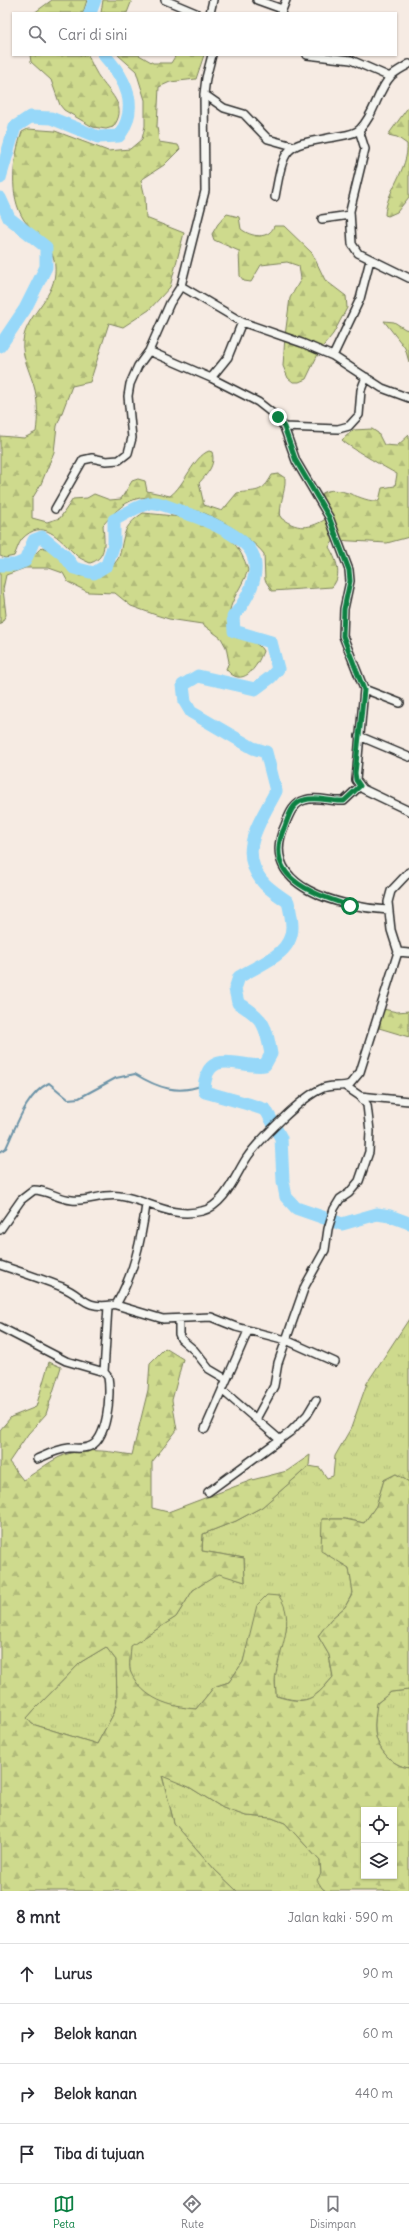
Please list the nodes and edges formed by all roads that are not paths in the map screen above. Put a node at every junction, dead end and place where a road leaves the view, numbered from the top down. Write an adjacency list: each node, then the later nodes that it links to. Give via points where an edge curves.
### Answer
1 (165, 0): 6 (street)
2 (213, 0): 7 (street)
3 (257, 0): 5 (street)
4 (286, 0): 5 (street)
5 (282, 11)
6 (194, 12)
7 (210, 12)
8 (212, 56): 12 (street)
9 (316, 56): 11 (street, via 351,60)
10 (409, 64): 11 (street)
11 (390, 77): 13 (street, via 368,120)
12 (204, 94): 14 (street, via 224,108 244,114 268,139); 20 (street, via 205,191)
13 (359, 130): 14 (street, via 347,135 307,141); 16 (street, via 363,140 364,158)
14 (293, 146): 15 (street, via 286,152 282,161)
15 (275, 197)
16 (350, 215): 17 (street); 18 (street, via 352,244 358,253)
17 (322, 219)
18 (370, 260): 19 (street); 23 (street, via 360,299)
19 (409, 278)
20 (181, 286): 21 (street); 22 (street, via 162,319)
21 (242, 322): 23 (street, via 302,342); 24 (street, via 228,357)
22 (149, 352): 24 (street); 28 (street, via 138,366 130,384 128,396 132,438 128,453 119,460 83,460)
23 (333, 356): 25 (street)
24 (211, 378): 27 (street, via 268,409 278,417)
25 (366, 378): 26 (street, via 382,388); 27 (street, via 361,390 359,415 349,426)
26 (409, 398)
27 (284, 427): 29 (street, via 296,461 329,517 349,570 350,581 342,632)
28 (56, 509)
29 (364, 690): 30 (street); 31 (street)
30 (400, 703)
31 (359, 736): 32 (street); 33 (street, via 355,773)
32 (409, 757)
33 (360, 786): 34 (street); 36 (street, via 344,801 309,799 298,803 293,808 280,837 279,857 291,878 307,890 350,906)
34 (409, 811)
35 (409, 872): 36 (street, via 391,891)
36 (388, 910): 37 (street)
37 (398, 952): 38 (street); 39 (street, via 360,1072 356,1079)
38 (409, 953)
39 (345, 1086): 40 (street); 42 (street, via 326,1087 313,1092 250,1154 214,1206 203,1211 181,1212)
40 (360, 1096): 41 (street); 50 (street, via 367,1105 369,1116 369,1152 359,1181 340,1199 334,1209 325,1250 305,1286)
41 (409, 1101)
42 (146, 1205): 43 (street, via 120,1196 72,1200 34,1190 20,1200); 45 (street, via 138,1254)
43 (0, 1230)
44 (0, 1265): 46 (street, via 62,1287 86,1303)
45 (116, 1305): 46 (street); 47 (street, via 151,1317)
46 (108, 1306): 52 (street)
47 (178, 1319): 49 (street, via 210,1317); 53 (street, via 181,1339 210,1369)
48 (0, 1327): 52 (street, via 66,1361)
49 (248, 1330): 50 (street); 53 (street)
50 (286, 1340): 51 (street); 56 (street, via 274,1386)
51 (335, 1362)
52 (104, 1372): 59 (street, via 108,1377 109,1396 105,1420 97,1440 88,1448 62,1449)
53 (226, 1379): 54 (street)
54 (222, 1390): 56 (street); 57 (street)
55 (316, 1400): 58 (street, via 307,1415)
56 (256, 1419): 58 (street)
57 (205, 1429)
58 (279, 1439): 60 (street)
59 (37, 1459)
60 (208, 1492)

